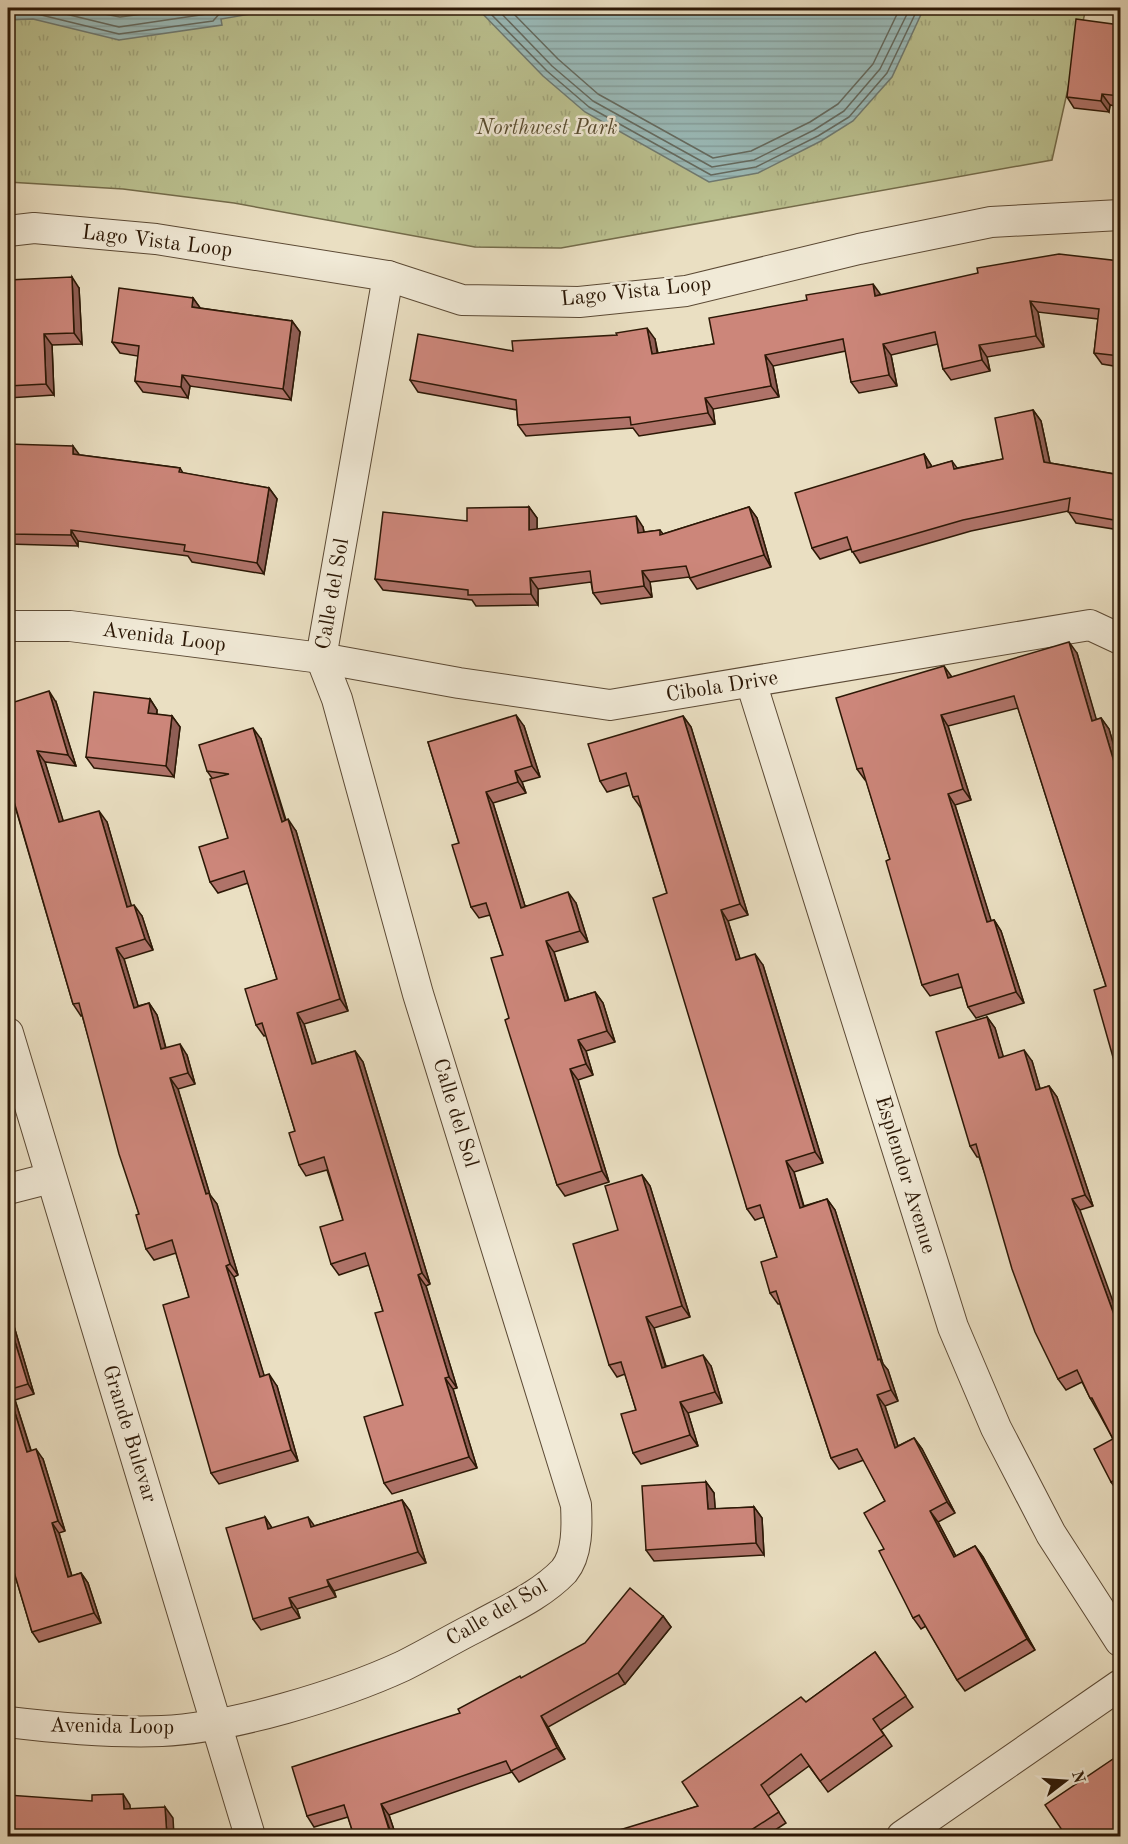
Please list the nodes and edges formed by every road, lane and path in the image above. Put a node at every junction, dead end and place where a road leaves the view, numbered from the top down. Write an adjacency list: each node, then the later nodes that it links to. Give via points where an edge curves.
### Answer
1 (1120, 215): 3 (street, Lago Vista Loop, via 991,222 686,291 579,302 462,300)
2 (8, 231): 3 (street, Lago Vista Loop, via 34,228 156,239)
3 (388, 276): 6 (street, Calle del Sol)
4 (8, 626): 6 (street, Avenida Loop, via 70,626)
5 (1120, 639): 7 (street, Cibola Drive, via 1090,626)
6 (321, 658): 7 (street, Cibola Drive, via 610,705); 14 (street, Calle del Sol, via 337,699 418,994 576,1505 577,1537 566,1569 543,1588 404,1666 272,1711)
7 (751, 682): 11 (street, Esplendor Avenue, via 953,1327 996,1428 1051,1534)
8 (8, 1033): 9 (street, Grande Bulevar)
9 (51, 1178): 10 (street); 14 (street, Grande Bulevar)
10 (8, 1189)
11 (1120, 1641)
12 (1120, 1685): 16 (street)
13 (8, 1722): 14 (street, Avenida Loop, via 162,1731)
14 (216, 1724): 15 (street, Grande Bulevar)
15 (250, 1836)
16 (902, 1836)

